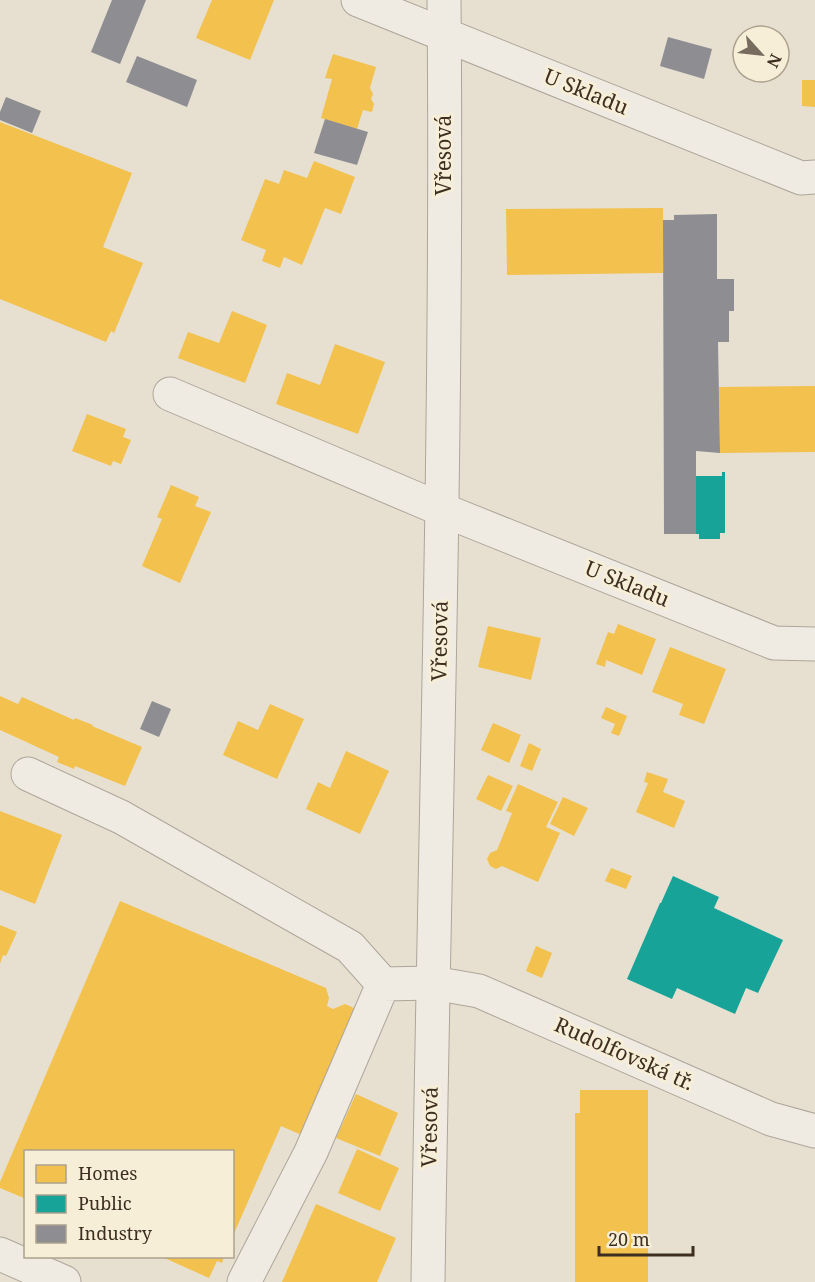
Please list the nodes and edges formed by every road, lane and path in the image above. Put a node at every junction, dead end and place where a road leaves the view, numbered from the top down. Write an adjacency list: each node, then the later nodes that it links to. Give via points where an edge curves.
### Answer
1 (358, 0): 3 (street, U Skladu)
2 (444, 0): 3 (street, Vřesová)
3 (444, 36): 4 (street, U Skladu, via 801,178); 6 (street, Vřesová)
4 (815, 177)
5 (170, 394): 6 (street, U Skladu)
6 (443, 510): 7 (street, U Skladu, via 774,643); 9 (street, Vřesová)
7 (815, 644)
8 (28, 774): 10 (street, via 121,818 350,947)
9 (433, 983): 10 (street, Rudolfovská tř.); 11 (street, Rudolfovská tř., via 479,991 771,1119); 15 (street, Vřesová)
10 (383, 984): 14 (street, via 311,1152)
11 (815, 1131)
12 (0, 1254): 13 (street)
13 (64, 1282)
14 (244, 1282)
15 (428, 1282)

